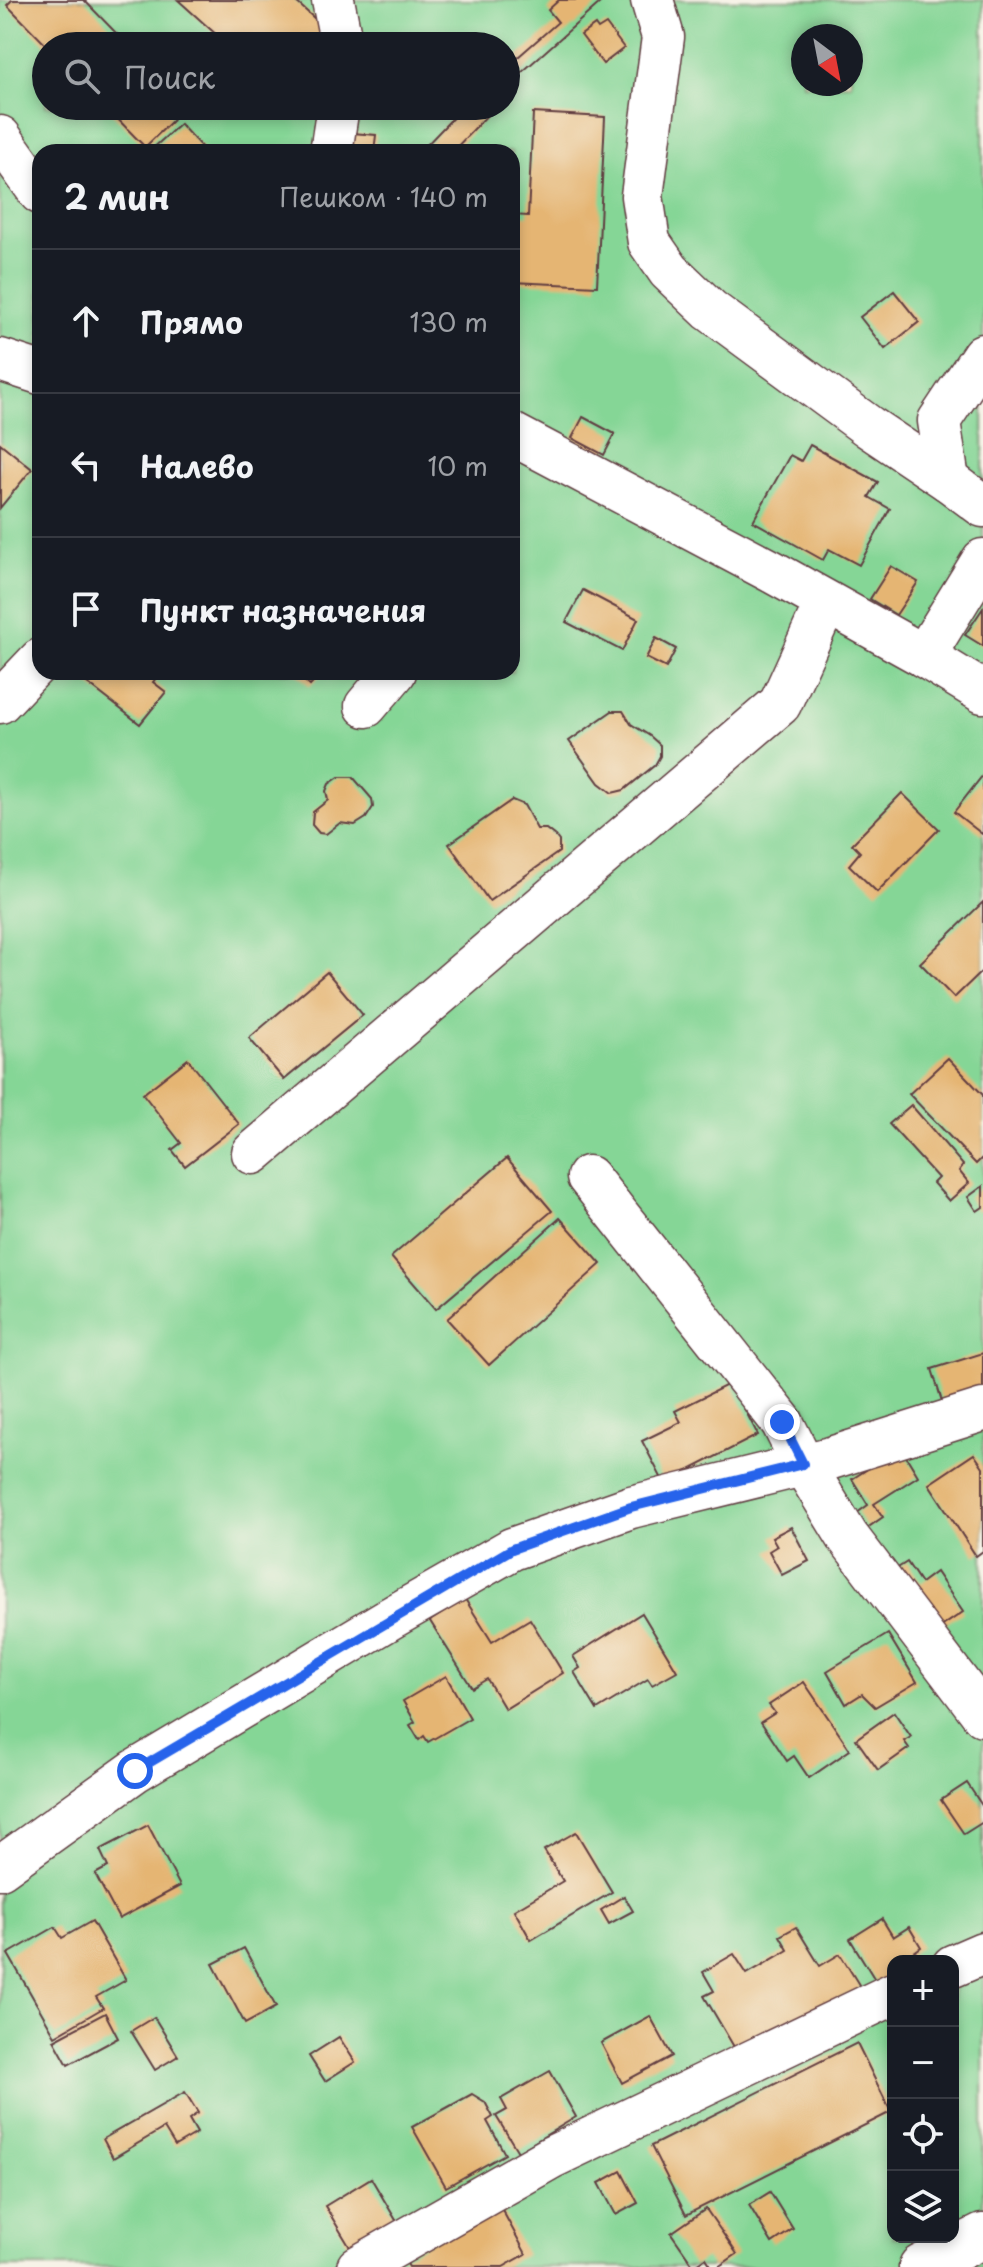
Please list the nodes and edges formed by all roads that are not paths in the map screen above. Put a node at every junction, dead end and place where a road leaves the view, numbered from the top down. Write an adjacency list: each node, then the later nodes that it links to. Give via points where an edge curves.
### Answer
1 (333, 0): 3 (street)
2 (652, 0): 12 (street, via 663,37 642,196 649,242 669,271 710,310)
3 (339, 32)
4 (336, 120): 6 (street)
5 (0, 137): 7 (street)
6 (332, 144)
7 (32, 182)
8 (983, 355): 12 (street, via 939,421)
9 (0, 360): 10 (street)
10 (32, 370)
11 (520, 448): 15 (street)
12 (948, 480): 13 (street)
13 (983, 506)
14 (983, 560): 16 (street)
15 (826, 603): 16 (street); 22 (street, via 780,704)
16 (924, 656): 19 (street)
17 (32, 668): 20 (street)
18 (388, 680): 21 (street)
19 (983, 692)
20 (0, 702)
21 (366, 706)
22 (253, 1153)
23 (588, 1177): 25 (street, via 782,1422)
24 (983, 1410): 25 (street)
25 (803, 1464): 26 (street, via 847,1536); 27 (street, via 631,1507 512,1549 135,1771)
26 (983, 1715)
27 (0, 1868)
28 (983, 1953): 29 (street)
29 (959, 1963)
30 (887, 1997): 32 (street, via 552,2157)
31 (983, 2236): 33 (main road)
32 (358, 2267)
33 (921, 2267)

